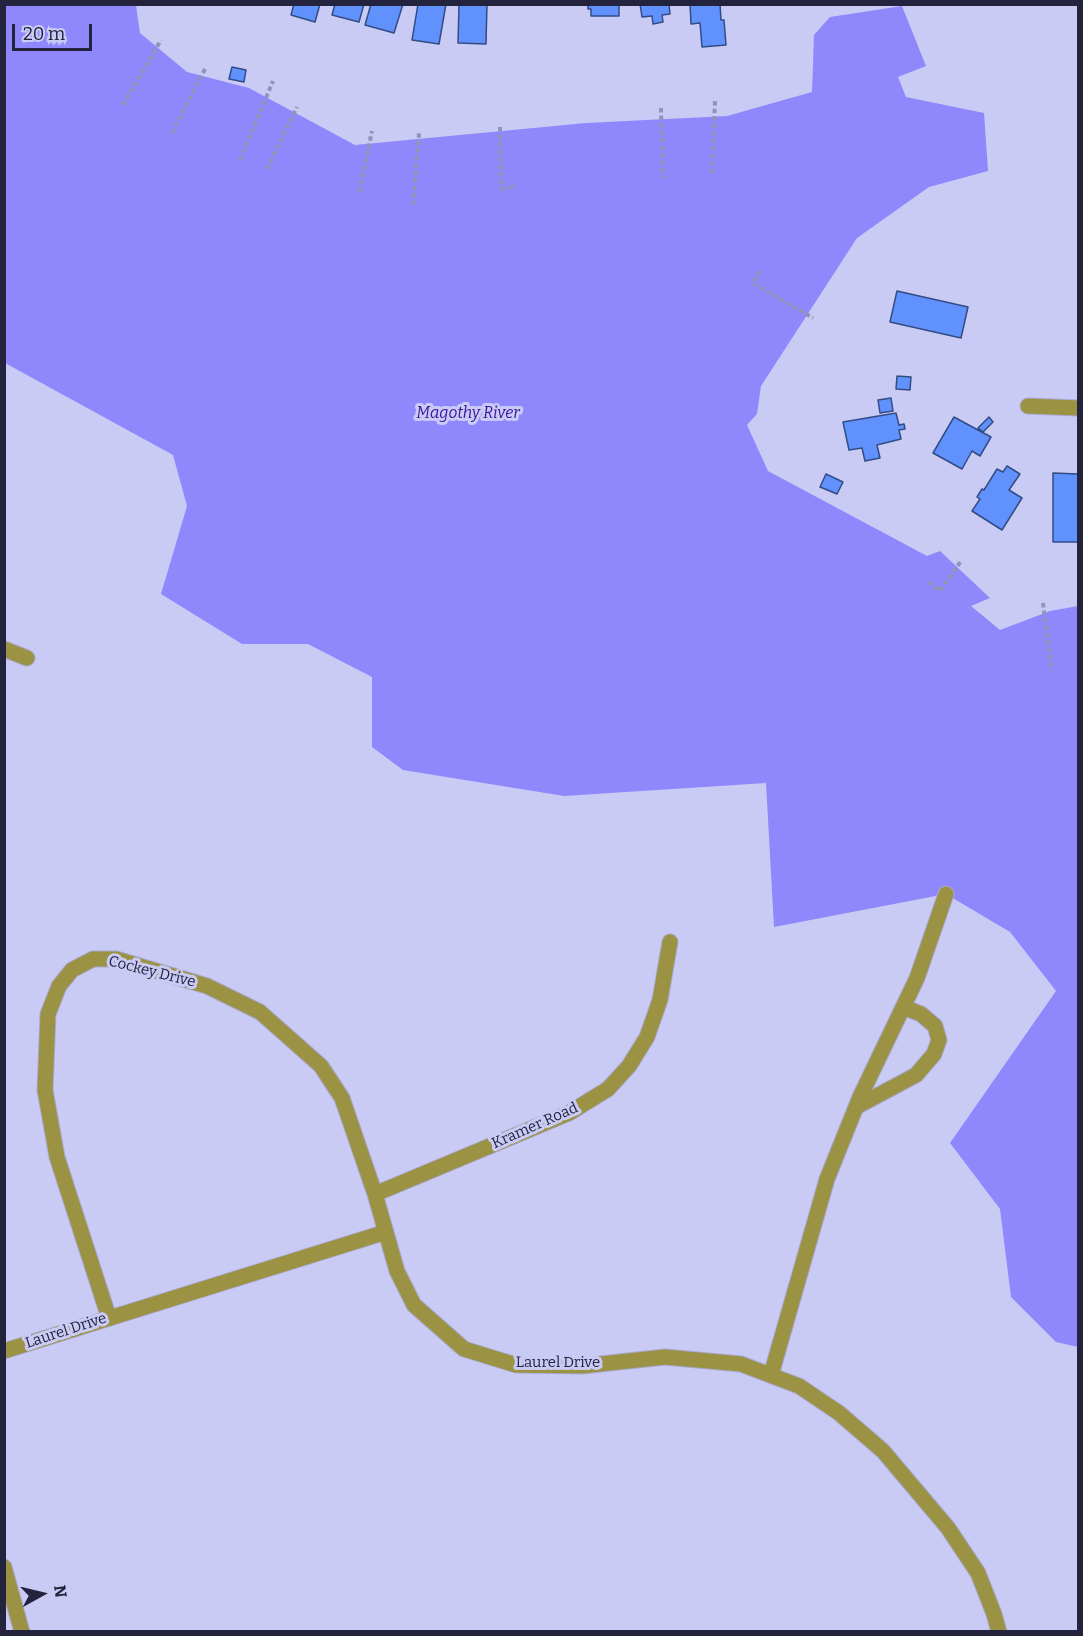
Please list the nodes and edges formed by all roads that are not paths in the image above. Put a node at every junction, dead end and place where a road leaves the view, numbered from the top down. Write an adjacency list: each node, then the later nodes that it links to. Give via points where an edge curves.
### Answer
1 (1028, 405): 2 (street)
2 (1078, 408)
3 (4, 649): 4 (street)
4 (27, 658)
5 (946, 894): 7 (street)
6 (670, 942): 9 (street, Kramer Road, via 660,1000 647,1037 608,1089 569,1113)
7 (903, 1007): 8 (street); 8 (street, via 921,1014 935,1026 939,1040 934,1054 916,1075)
8 (856, 1107): 13 (street, via 827,1179)
9 (375, 1194): 10 (street, Cockey Drive); 11 (street, Cockey Drive, via 342,1098 321,1066 260,1012 173,974 116,959 93,959 72,970 59,986 48,1014 45,1090 57,1157)
10 (386, 1232): 11 (street, Laurel Drive); 13 (street, Laurel Drive, via 397,1271 414,1305 464,1349 516,1365 582,1366 665,1357 741,1364)
11 (108, 1318): 12 (street, Laurel Drive)
12 (4, 1351)
13 (771, 1375): 16 (street, Laurel Drive, via 800,1386 883,1451 948,1528 978,1573)
14 (4, 1567): 15 (street)
15 (22, 1632)
16 (999, 1632)

